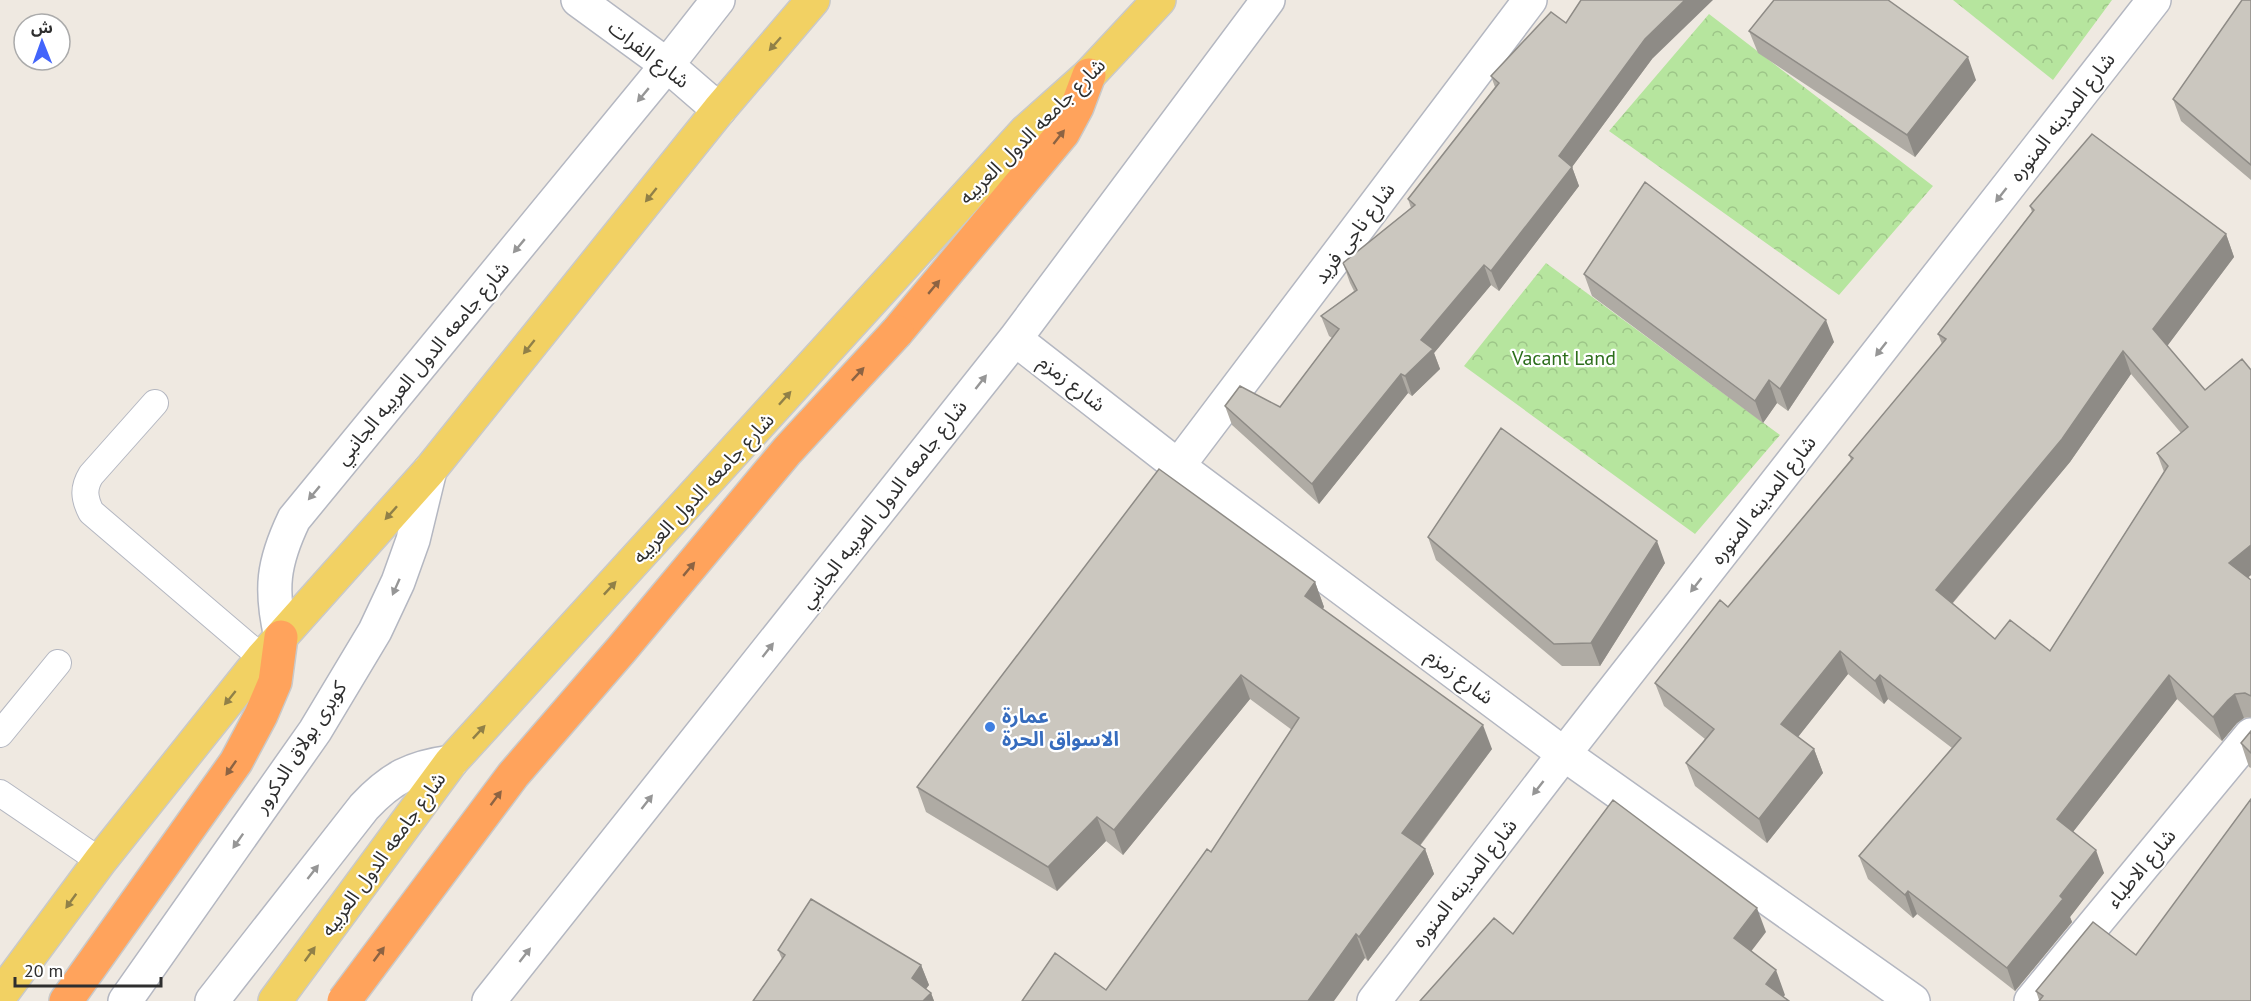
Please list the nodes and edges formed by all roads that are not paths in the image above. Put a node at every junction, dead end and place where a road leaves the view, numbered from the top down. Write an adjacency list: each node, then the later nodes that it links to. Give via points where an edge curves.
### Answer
1 (578, 0): 8 (street, شارع الفرات)
2 (718, 0): 8 (street, شارع جامعه الدول العربيه الجانبي)
3 (813, 0): 10 (main road, one-way to 10)
4 (1159, 0): 9 (main road, شارع جامعه الدول العربيه)
5 (1268, 0): 11 (street, شارع جامعه الدول العربيه الجانبي)
6 (1530, 0): 13 (street, شارع ناجى فريد)
7 (2154, 0): 19 (street, شارع المدينه المنوره, one-way to 19)
8 (667, 66): 10 (street, شارع الفرات); 15 (street, شارع جامعه الدول العربيه الجانبي, one-way to 15, via 294,519 276,564)
9 (1089, 75): 20 (main road, شارع جامعه الدول العربيه, one-way to 9, via 1025,132); 28 (highway, one-way to 9, bridge, via 513,775 787,451 897,332 1063,133)
10 (719, 110): 14 (main road, one-way to 14)
11 (1015, 339): 13 (street, شارع زمزم); 29 (street, شارع جامعه الدول العربيه الجانبي, one-way to 11)
12 (155, 403): 15 (lane, via 91,475 86,483 86,503 91,512)
13 (1178, 466): 19 (street, شارع زمزم)
14 (430, 470): 15 (main road, one-way to 15); 25 (street, كوبرى بولاق الدكرور, one-way to 25, via 406,561 375,631 315,731)
15 (271, 648): 22 (main road, one-way to 22); 24 (highway, one-way to 24, via 275,682 236,762)
16 (58, 663): 17 (lane)
17 (0, 734)
18 (2251, 735): 32 (street, شارع الاطباء)
19 (1564, 754): 30 (street, شارع المدينه المنوره, one-way to 30); 31 (street, شارع زمزم)
20 (451, 762): 26 (street, one-way to 20, via 382,788 403,774); 27 (main road, شارع جامعه الدول العربيه, one-way to 20)
21 (0, 793): 22 (lane)
22 (100, 861): 23 (main road, one-way to 23)
23 (0, 996)
24 (66, 1001)
25 (125, 1001)
26 (212, 1001)
27 (275, 1001)
28 (344, 1001)
29 (489, 1001)
30 (1374, 1001)
31 (1913, 1001)
32 (2031, 1001)

